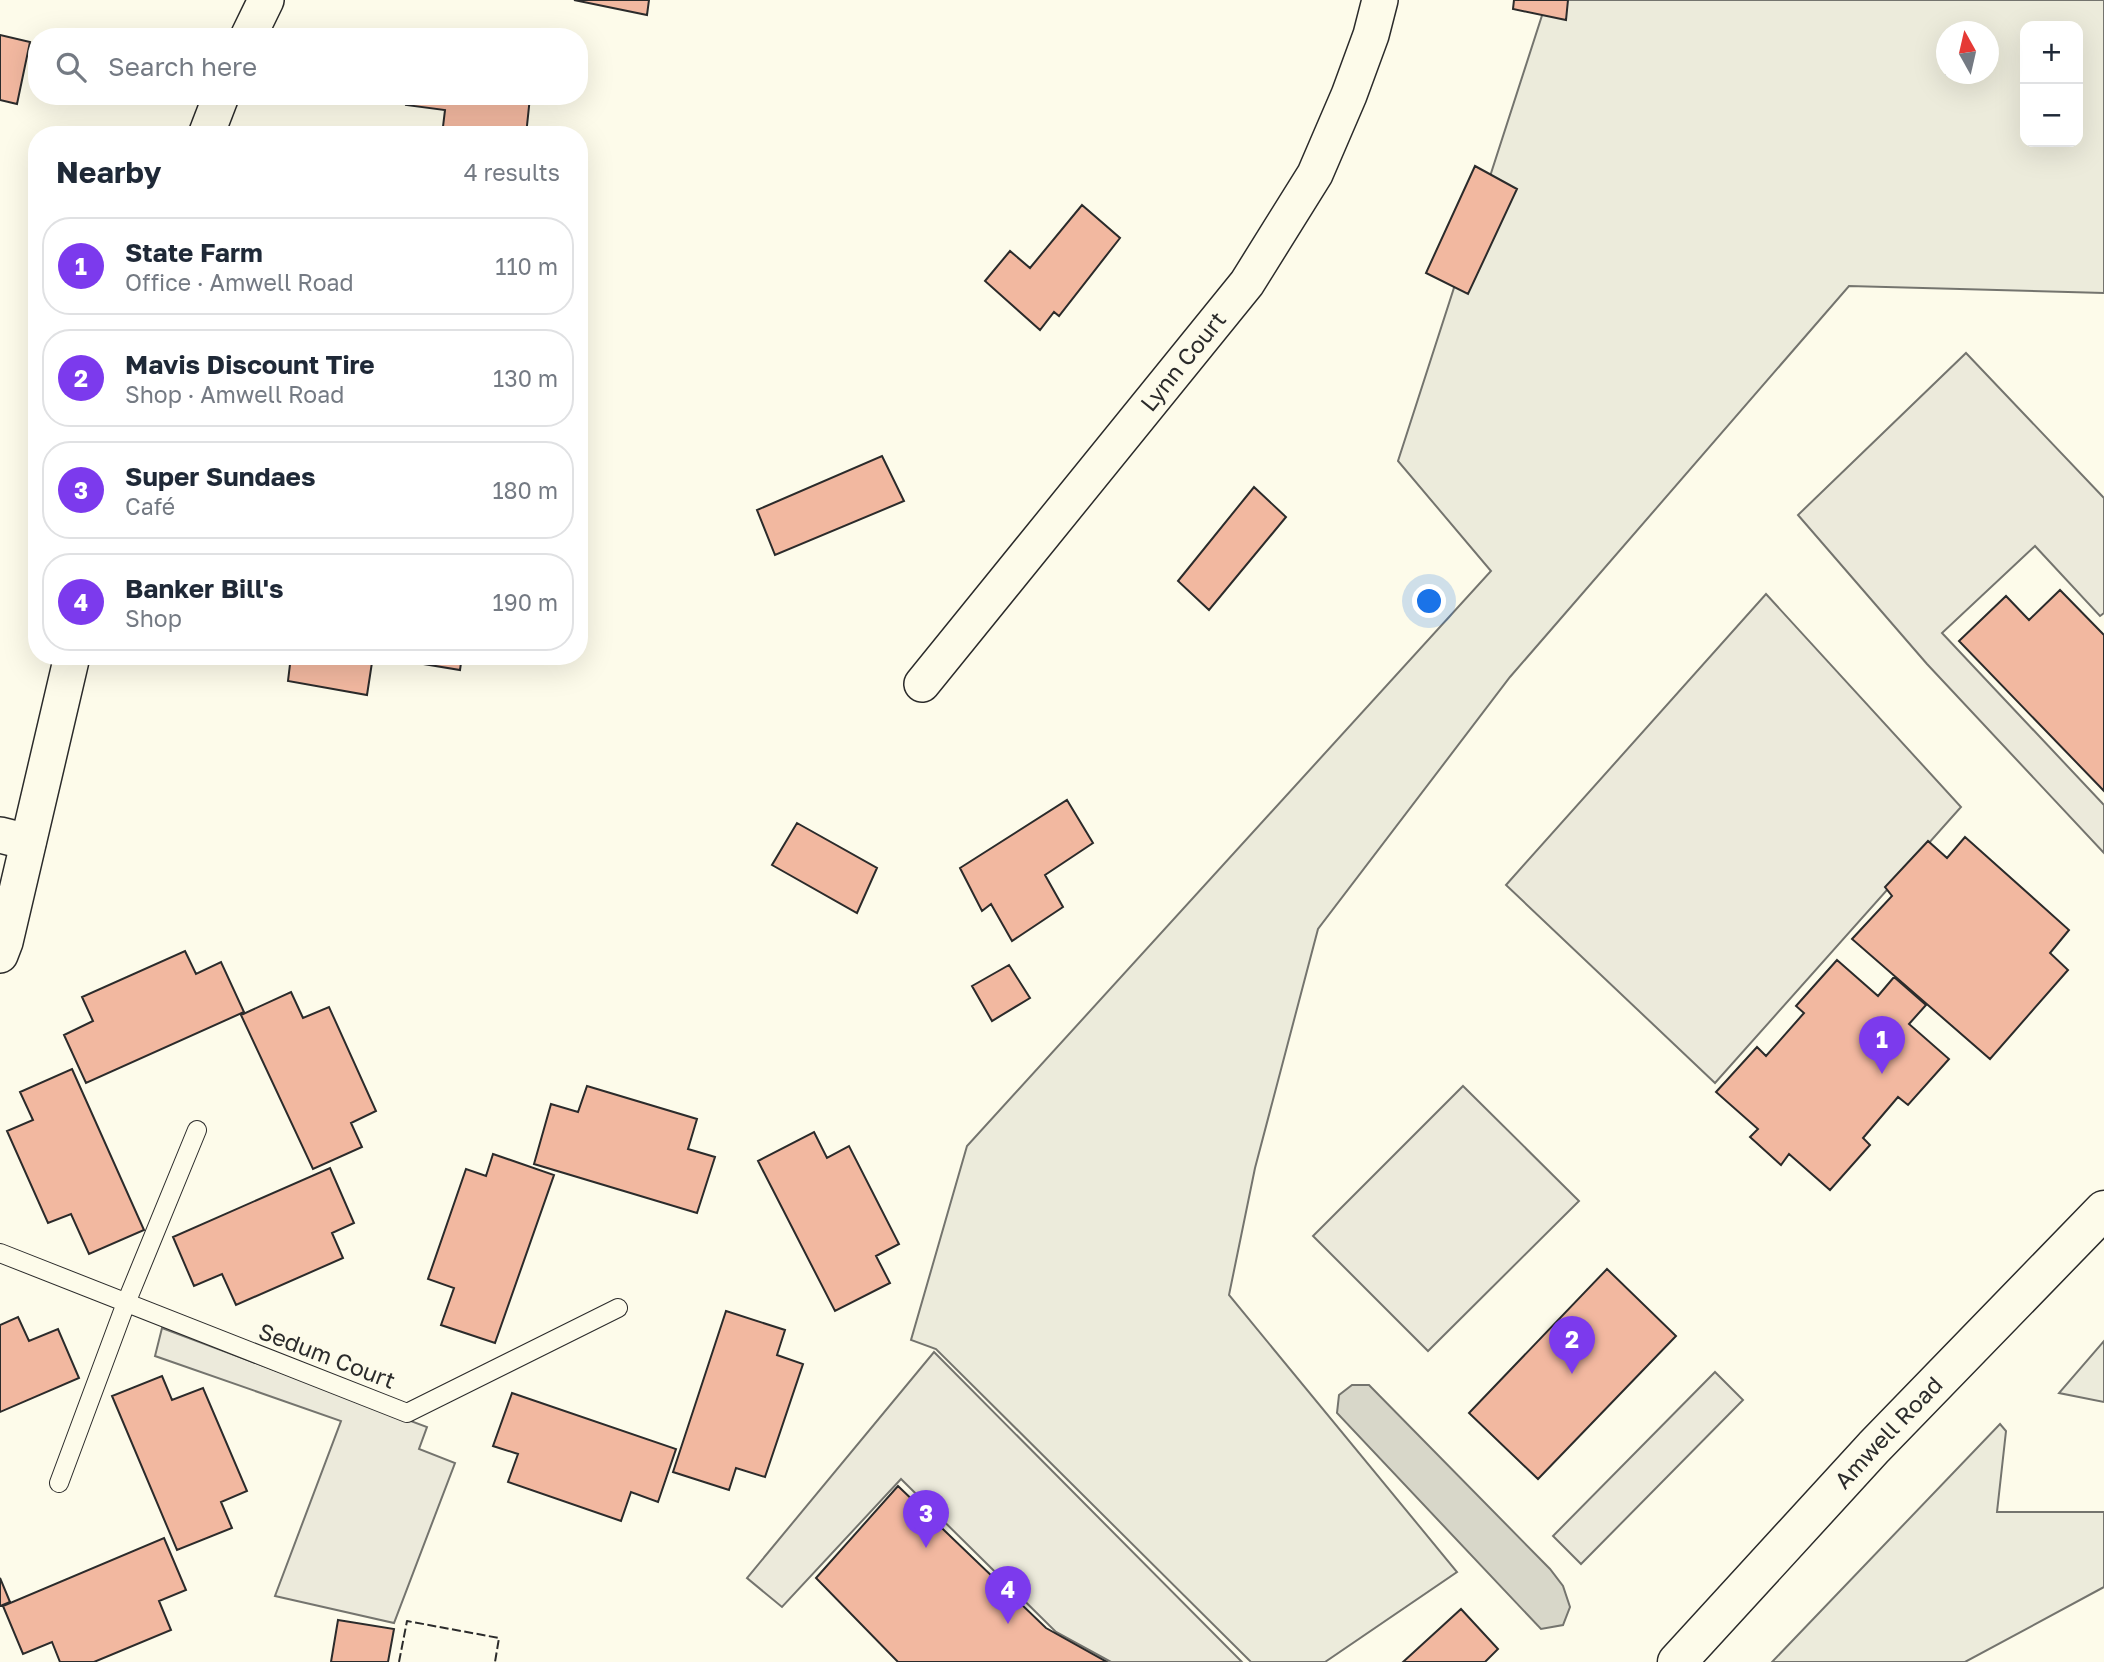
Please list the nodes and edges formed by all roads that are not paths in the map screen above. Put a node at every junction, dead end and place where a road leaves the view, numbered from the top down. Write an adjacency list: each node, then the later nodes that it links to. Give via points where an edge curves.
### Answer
1 (266, 0): 3 (street)
2 (1380, 0): 7 (street, Lynn Court, via 1349,95 1315,174 1247,283)
3 (252, 28)
4 (218, 105): 5 (street)
5 (209, 126)
6 (69, 665): 8 (street)
7 (922, 684)
8 (14, 839): 9 (street)
9 (0, 955)
10 (198, 1130): 13 (lane)
11 (2104, 1210): 16 (main road, Amwell Road, via 1874,1447)
12 (0, 1253): 13 (lane, Sedum Court)
13 (126, 1303): 14 (lane, Sedum Court, via 407,1413); 15 (lane)
14 (618, 1308)
15 (59, 1483)
16 (1677, 1662)

